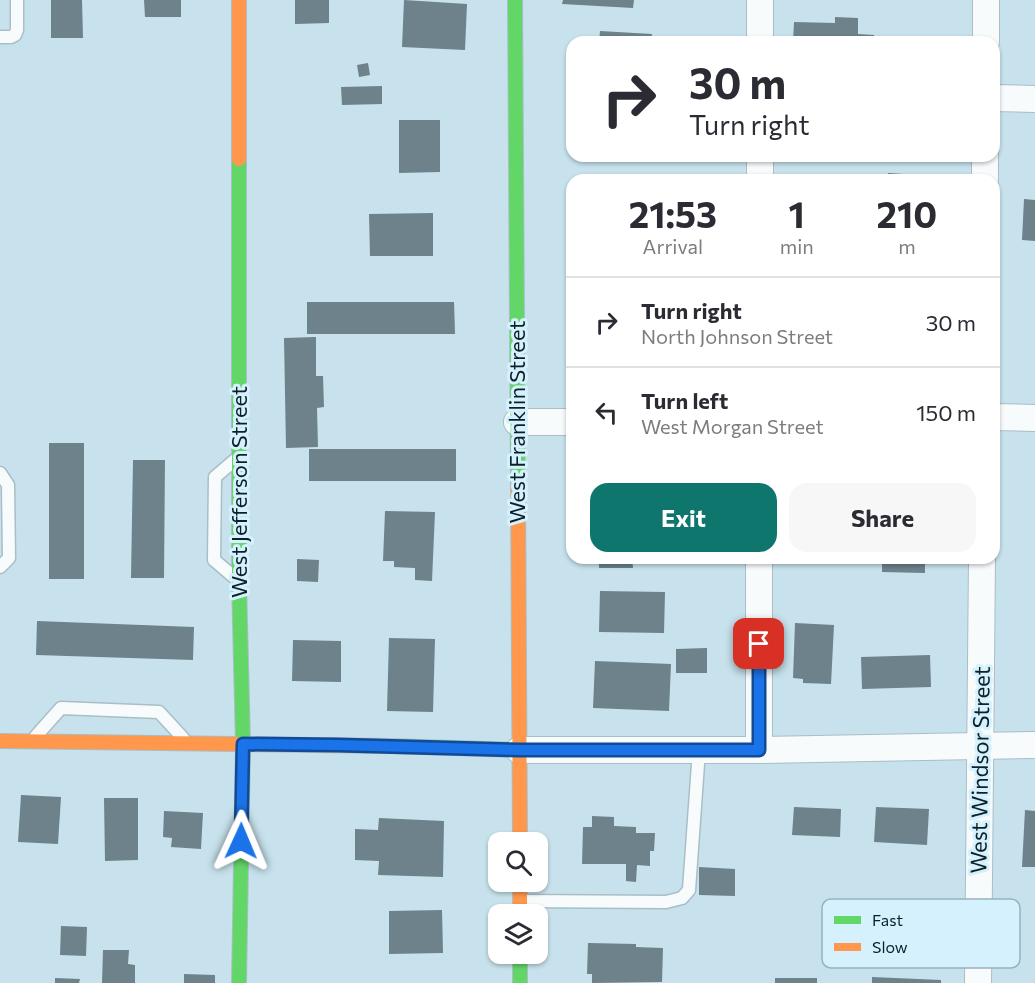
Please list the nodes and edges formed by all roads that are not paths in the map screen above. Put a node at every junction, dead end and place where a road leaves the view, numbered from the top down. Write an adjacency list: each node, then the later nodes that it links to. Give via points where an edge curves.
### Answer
1 (17, 0): 8 (lane, via 15,35)
2 (239, 0): 15 (main road, West Jefferson Street)
3 (515, 0): 13 (main road, West Franklin Street)
4 (760, 0): 6 (street)
5 (986, 0): 7 (street)
6 (760, 36)
7 (986, 36)
8 (0, 37)
9 (1000, 98): 10 (street)
10 (1035, 99)
11 (1000, 417): 12 (street)
12 (1035, 418)
13 (518, 422): 14 (street); 27 (main road, West Franklin Street)
14 (566, 422)
15 (239, 458): 20 (main road, West Jefferson Street); 20 (lane, via 215,477 214,560)
16 (0, 473): 19 (lane, via 8,485 9,558)
17 (759, 564): 29 (street)
18 (982, 564): 25 (street, West Windsor Street)
19 (0, 567)
20 (239, 582): 24 (main road, West Jefferson Street)
21 (0, 741): 22 (main road)
22 (32, 741): 23 (main road); 23 (lane, via 61,708 159,712)
23 (188, 743): 24 (main road)
24 (243, 744): 27 (main road); 36 (main road, West Jefferson Street)
25 (980, 745): 26 (street); 29 (street); 32 (street, West Windsor Street)
26 (1035, 745)
27 (519, 750): 28 (street); 30 (main road, West Franklin Street)
28 (699, 750): 29 (street); 33 (lane, via 689,890 682,898 666,902)
29 (759, 750)
30 (520, 832)
31 (520, 892): 33 (main road)
32 (979, 899)
33 (520, 901)
34 (520, 964): 37 (main road)
35 (978, 968): 38 (street, West Windsor Street)
36 (239, 983)
37 (520, 983)
38 (978, 983)

